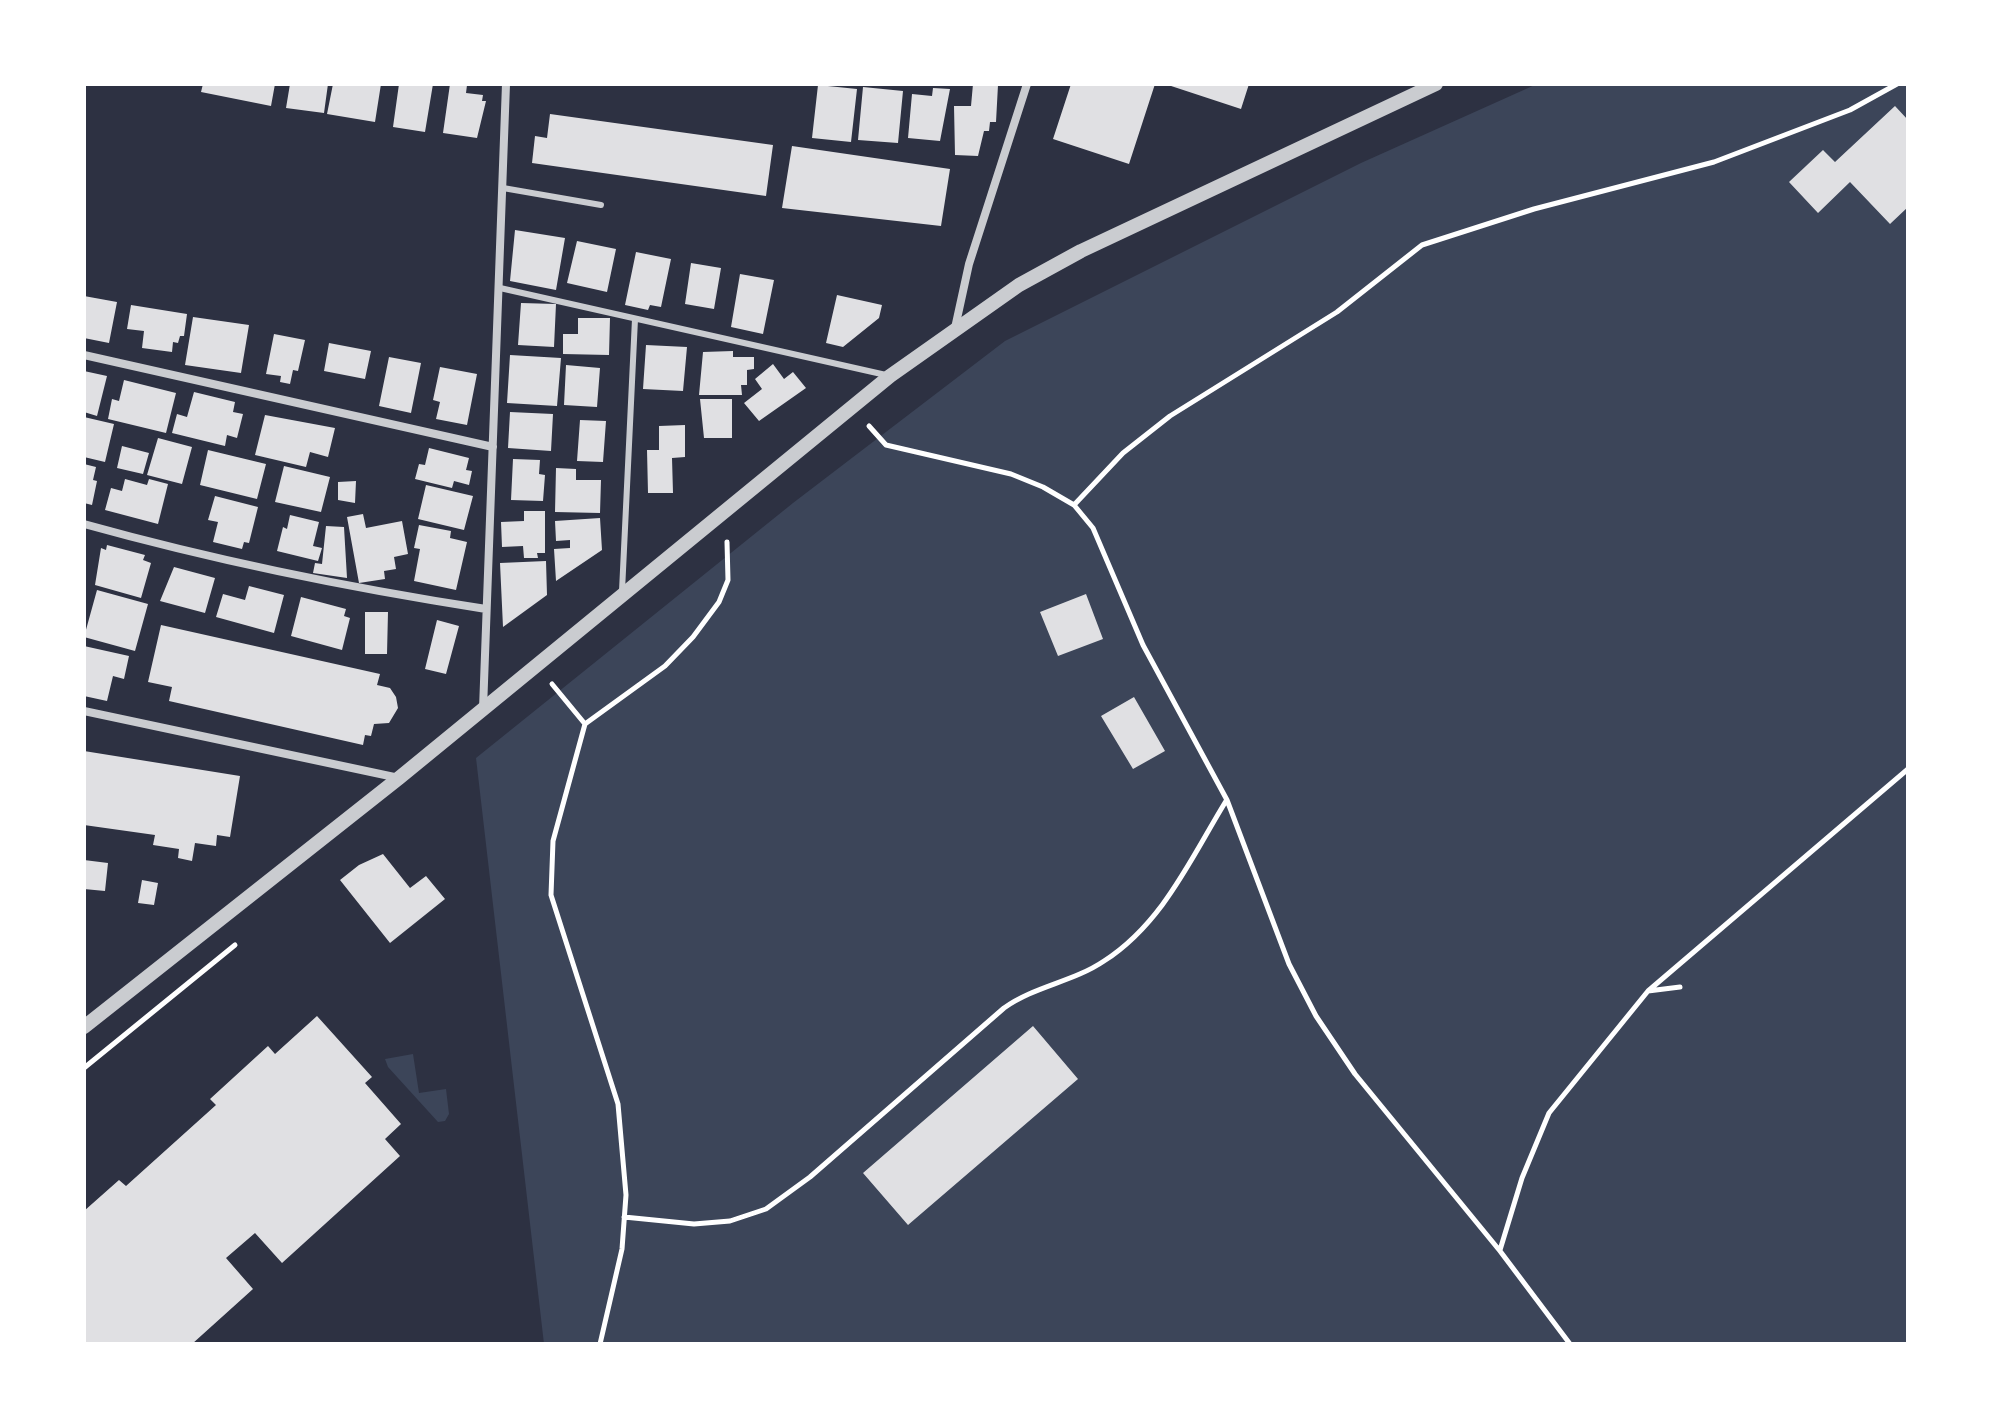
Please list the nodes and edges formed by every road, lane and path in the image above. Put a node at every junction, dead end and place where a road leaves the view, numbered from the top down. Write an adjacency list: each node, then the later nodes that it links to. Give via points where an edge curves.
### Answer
1 (506, 84): 5 (street)
2 (1027, 84): 9 (street, via 969,264)
3 (1436, 84): 9 (street, via 1143,219 1019,285)
4 (1897, 84): 14 (path, via 1850,110 1714,162 1534,209 1422,245 1337,312 1170,416 1123,453)
5 (503, 188): 6 (lane); 7 (street)
6 (601, 205)
7 (500, 288): 8 (lane); 13 (street)
8 (635, 319): 11 (lane); 17 (lane)
9 (955, 328): 11 (street)
10 (84, 355): 13 (street)
11 (890, 376): 12 (street)
12 (851, 407): 14 (path, via 886,445 1011,474); 15 (street)
13 (493, 447): 18 (street)
14 (1074, 505): 25 (path, via 1093,528 1143,645)
15 (723, 511): 17 (street); 22 (path, via 729,559 719,602 665,666)
16 (84, 524): 18 (street, via 344,587)
17 (622, 594): 19 (street)
18 (486, 609): 20 (street)
19 (536, 665): 20 (street); 22 (path)
20 (483, 710): 24 (street)
21 (84, 711): 24 (street)
22 (585, 724): 29 (path, via 553,841 551,895 618,1104)
23 (1908, 769): 27 (path)
24 (399, 778): 28 (street)
25 (1227, 800): 29 (path, via 1144,929 1103,962 1024,994 1004,1008 766,1209 730,1221 694,1224); 30 (path, via 1289,964 1316,1016 1355,1074)
26 (1680, 987): 27 (path)
27 (1648, 991): 30 (path, via 1549,1113)
28 (84, 1027)
29 (624, 1217): 31 (path)
30 (1500, 1251): 32 (path)
31 (600, 1344)
32 (1570, 1344)

